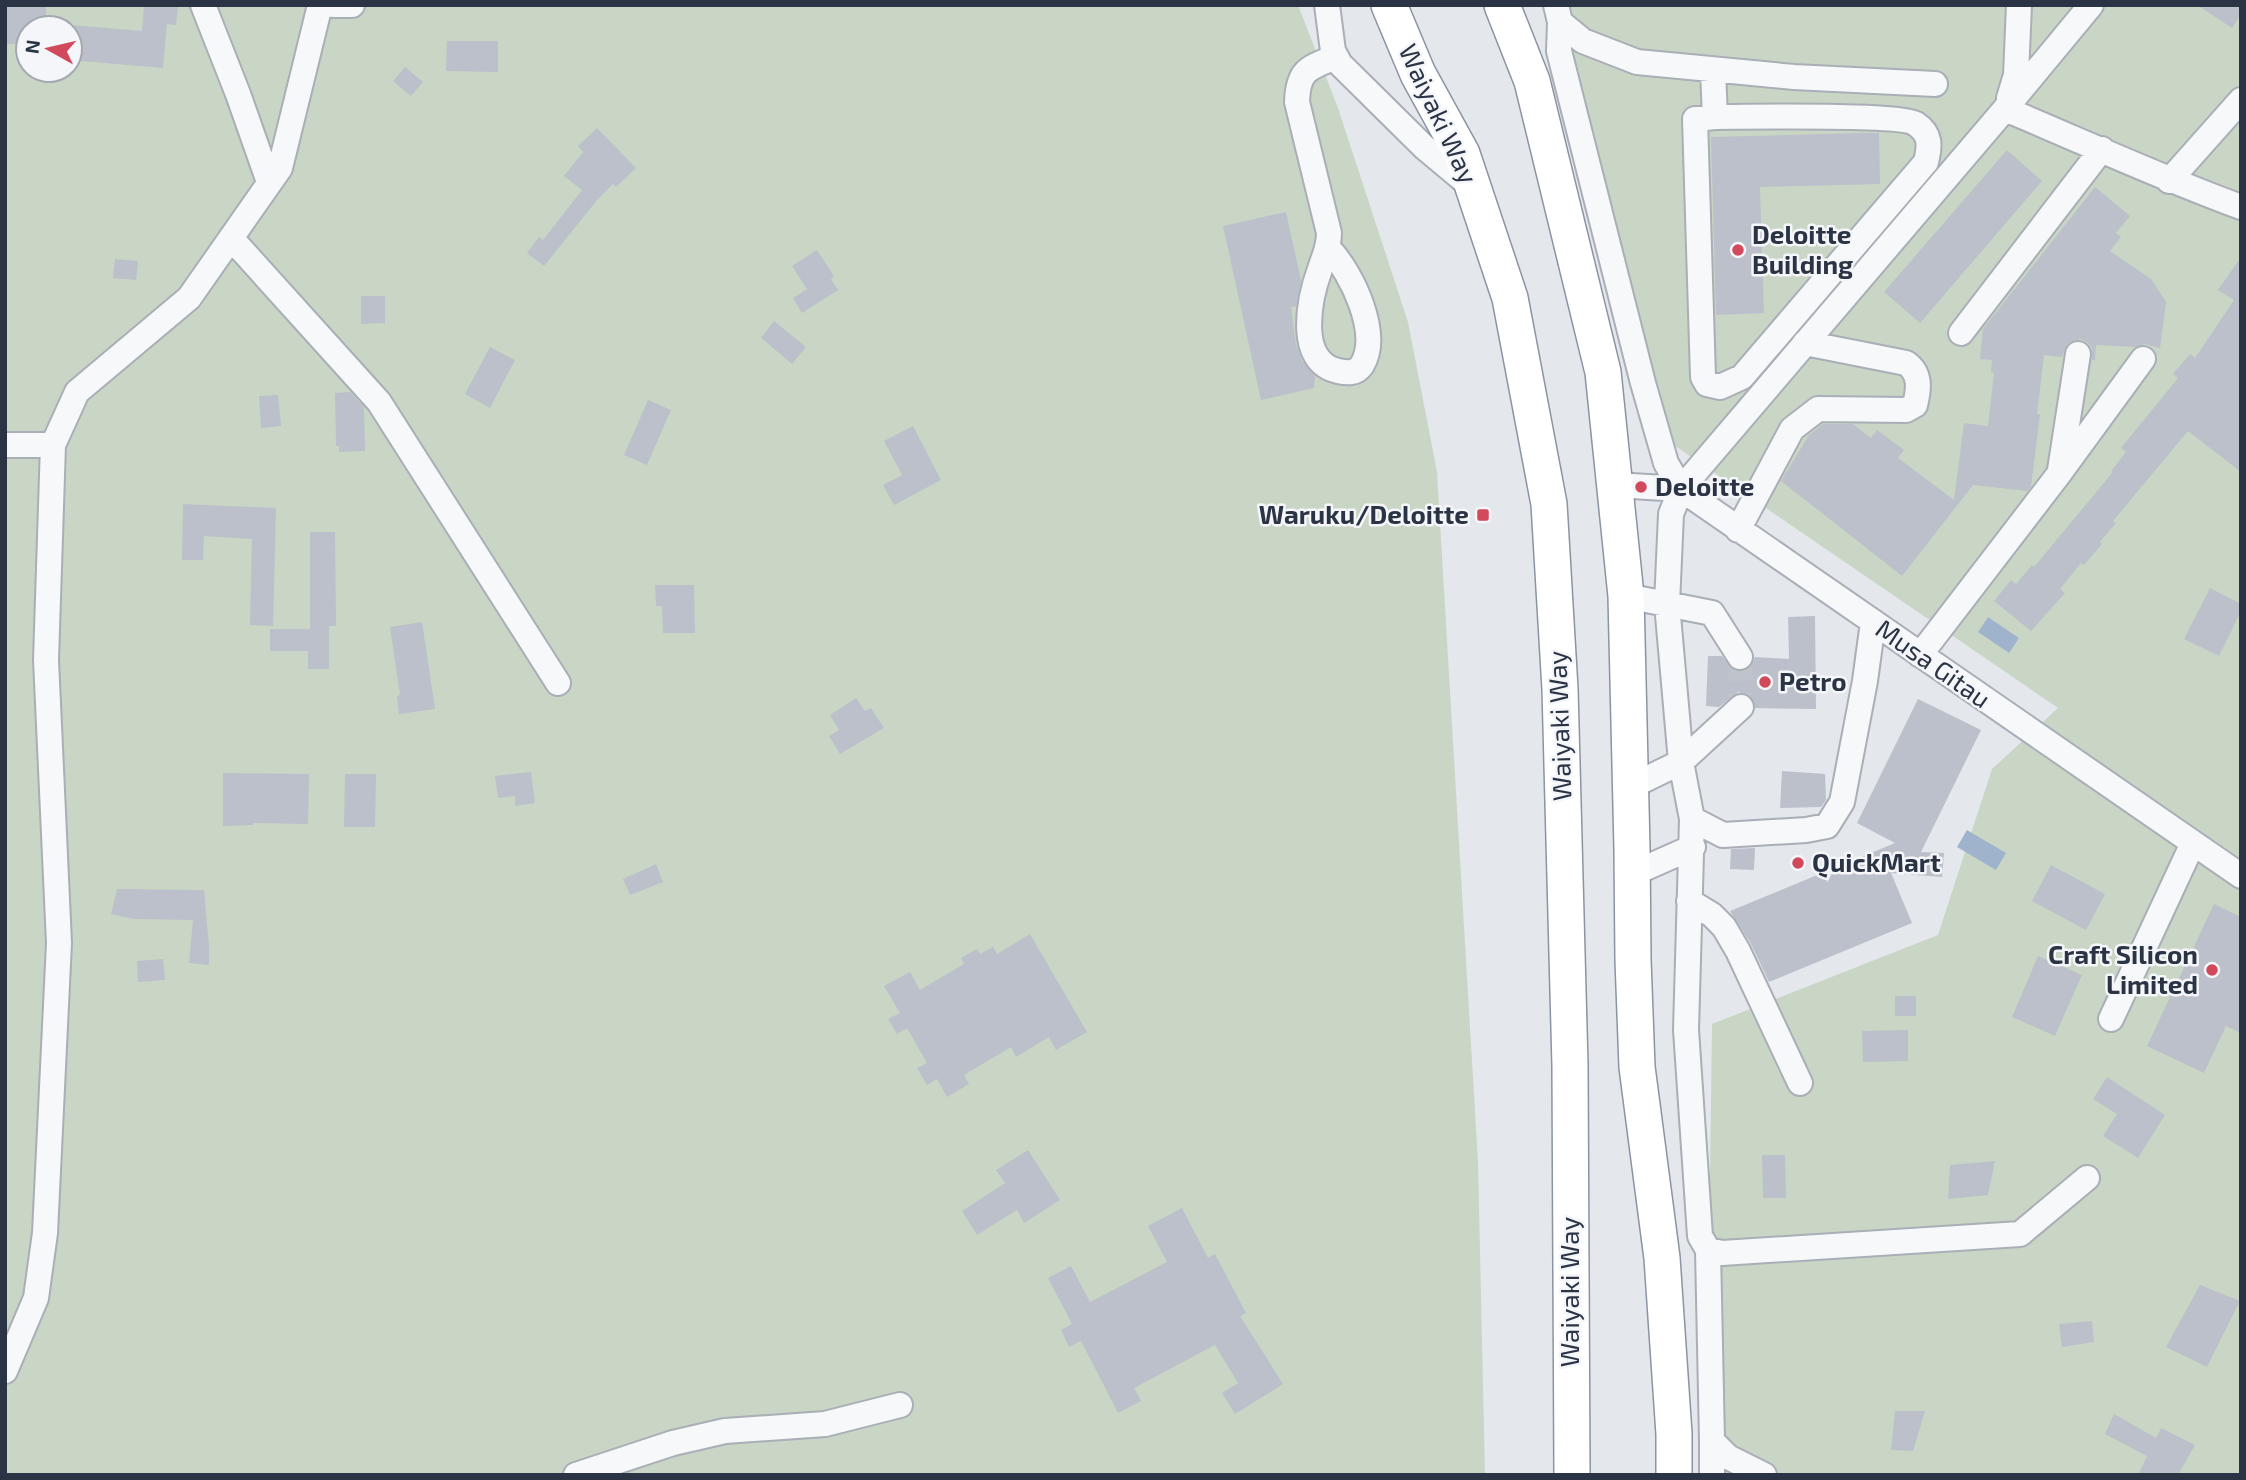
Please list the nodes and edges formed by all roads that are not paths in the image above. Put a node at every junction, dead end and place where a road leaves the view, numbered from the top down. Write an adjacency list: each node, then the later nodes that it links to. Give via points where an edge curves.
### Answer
1 (203, 5): 19 (street)
2 (320, 5): 19 (street, via 280,168)
3 (334, 5): 4 (street)
4 (352, 5)
5 (1327, 5): 11 (street)
6 (1389, 5): 20 (highway, Waiyaki Way, via 1418,75 1462,154)
7 (1502, 5): 31 (highway, via 1532,81 1603,372)
8 (2019, 5): 15 (street, via 2016,75)
9 (2091, 5): 15 (street)
10 (1558, 14): 12 (street, via 1583,41 1628,59); 32 (street, via 1559,51 1643,383 1665,463)
11 (1336, 57): 20 (street, via 1424,147); 23 (street, via 1303,74 1297,102)
12 (1713, 70): 13 (street); 16 (street)
13 (1935, 84)
14 (2241, 100): 18 (street)
15 (2005, 108): 17 (street); 25 (street)
16 (1714, 117): 16 (street, via 1695,119 1703,377 1707,384 1720,387 1742,377 1926,162 1930,146 1927,134 1914,122)
17 (2102, 149): 18 (street); 24 (street)
18 (2169, 181): 21 (street)
19 (269, 182): 22 (street)
20 (1474, 189): 57 (highway, Waiyaki Way, via 1510,299 1549,504 1560,689 1570,1066)
21 (2241, 207)
22 (231, 238): 29 (street, via 189,298 77,392); 39 (street, via 379,402)
23 (1329, 248)
24 (1961, 333)
25 (1805, 343): 32 (street); 33 (street, via 1906,363 1918,379 1915,405 1906,410 1818,409 1792,429)
26 (2078, 354): 30 (street)
27 (2143, 359): 30 (street)
28 (5, 445): 29 (street)
29 (53, 445): 53 (street, via 46,660 59,943 45,1233 36,1298)
30 (2059, 474): 37 (street)
31 (1615, 485): 32 (street); 34 (highway)
32 (1681, 489): 33 (street, Musa Gitau); 35 (street, via 1671,512)
33 (1738, 530): 36 (street, Musa Gitau)
34 (1626, 596): 35 (street); 42 (highway)
35 (1667, 604): 38 (street, via 1712,613); 41 (street)
36 (1872, 622): 37 (street, Musa Gitau); 43 (street, via 1866,681 1842,802 1827,825 1723,835)
37 (1920, 655): 44 (street, Musa Gitau)
38 (1740, 657)
39 (558, 683)
40 (1741, 707): 41 (street)
41 (1681, 762): 42 (street); 43 (street)
42 (1630, 787): 46 (highway)
43 (1692, 819): 45 (street)
44 (2193, 843): 47 (street, Musa Gitau); 49 (street)
45 (1693, 847): 46 (street); 48 (street)
46 (1632, 874): 58 (highway, via 1637,1067 1662,1258)
47 (2241, 876)
48 (1689, 901): 50 (street, via 1724,927); 52 (street, via 1686,1030 1700,1236)
49 (2110, 1019)
50 (1800, 1083)
51 (2087, 1178): 52 (street, via 2020,1234 1722,1253)
52 (1709, 1250): 55 (street)
53 (5, 1371)
54 (900, 1405): 56 (street, via 825,1424 725,1432 673,1443)
55 (1712, 1441): 59 (street); 60 (street, via 1728,1457)
56 (576, 1475)
57 (1572, 1475)
58 (1674, 1475)
59 (1712, 1475)
60 (1764, 1475)

